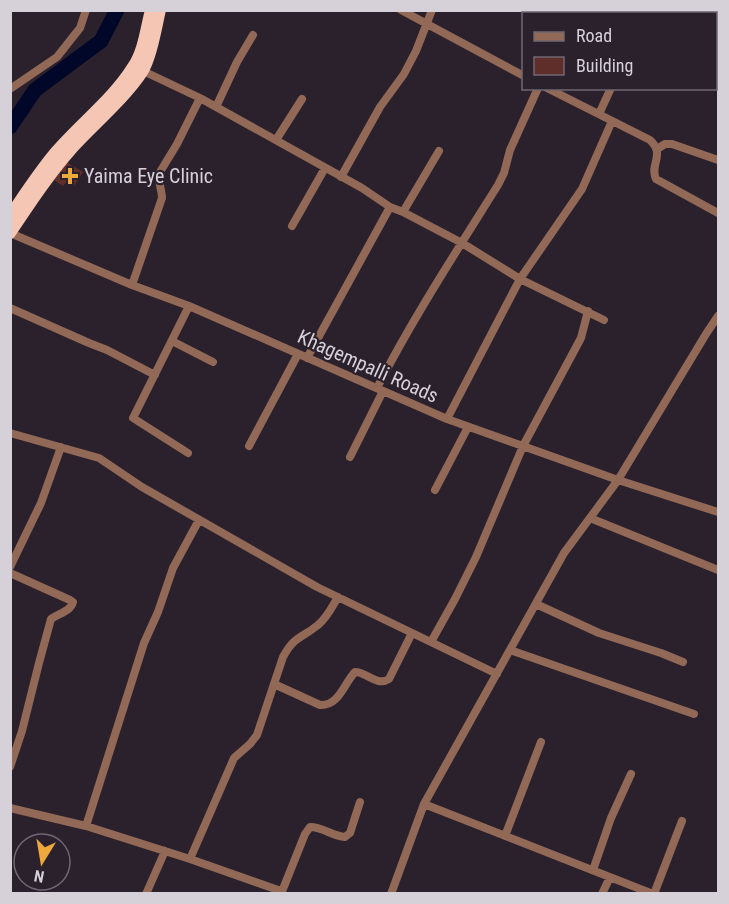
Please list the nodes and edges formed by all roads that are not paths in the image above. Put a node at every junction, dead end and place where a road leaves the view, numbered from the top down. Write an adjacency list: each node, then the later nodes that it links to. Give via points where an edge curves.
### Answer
1 (86, 10): 10 (street, via 80,28 57,57)
2 (151, 10): 8 (highway)
3 (160, 10): 8 (highway)
4 (401, 10): 6 (street)
5 (432, 10): 6 (street)
6 (427, 24): 9 (street); 24 (street, via 404,74 380,107)
7 (253, 35): 16 (street)
8 (139, 69): 14 (street); 28 (highway, via 55,153); 30 (highway, via 129,89 55,168)
9 (522, 75)
10 (10, 89)
11 (537, 90): 31 (street, via 501,179)
12 (551, 90): 17 (street)
13 (610, 90): 17 (street)
14 (200, 98): 16 (street); 33 (street, via 160,172 162,198)
15 (302, 99): 19 (street)
16 (216, 106): 19 (street)
17 (598, 114): 18 (street)
18 (612, 121): 20 (street, via 650,140); 32 (street, via 582,189)
19 (276, 140): 23 (street)
20 (657, 149): 22 (street, via 672,144); 27 (street, via 656,179)
21 (438, 151): 26 (street)
22 (718, 160)
23 (325, 168): 24 (street); 29 (street)
24 (341, 177): 25 (street)
25 (390, 207): 26 (street); 41 (street)
26 (403, 212): 31 (street)
27 (718, 213)
28 (10, 216)
29 (292, 226)
30 (11, 233): 33 (street, Khagempalli Roads)
31 (462, 243): 32 (street); 44 (street, via 399,345)
32 (520, 279): 36 (street); 45 (street)
33 (132, 285): 34 (street, Khagempalli Roads)
34 (189, 306): 39 (street); 40 (street, Khagempalli Roads)
35 (10, 308): 43 (street)
36 (588, 311): 38 (street); 50 (street, via 581,338)
37 (718, 316): 53 (street)
38 (604, 320)
39 (172, 341): 42 (street); 43 (street)
40 (298, 354): 41 (street, Khagempalli Roads); 48 (street)
41 (307, 358): 44 (street, Khagempalli Roads)
42 (213, 362)
43 (155, 375): 51 (street, via 133,418)
44 (380, 389): 45 (street, Khagempalli Roads); 52 (street)
45 (447, 419): 46 (street, Khagempalli Roads)
46 (468, 426): 50 (street, Khagempalli Roads); 54 (street)
47 (10, 433): 49 (street)
48 (249, 446)
49 (61, 447): 57 (street, via 99,458); 58 (street, via 42,503)
50 (524, 447): 53 (street, Khagempalli Roads); 64 (street, via 476,558)
51 (188, 453)
52 (350, 457)
53 (618, 480): 55 (street, Khagempalli Roads); 56 (street)
54 (435, 490)
55 (718, 512)
56 (590, 518): 59 (street); 62 (street, via 564,553)
57 (199, 520): 61 (street); 77 (street, via 173,568 144,643)
58 (11, 565)
59 (718, 570)
60 (10, 573): 71 (street, via 73,602 51,619)
61 (338, 597): 63 (street); 68 (street, via 326,617 289,646)
62 (536, 604): 65 (street); 66 (street, via 599,633)
63 (412, 633): 64 (street); 68 (street, via 389,679 377,682 355,672 328,706)
64 (431, 642): 67 (street)
65 (510, 650): 67 (street); 69 (street)
66 (683, 662)
67 (497, 674): 74 (street)
68 (274, 684): 80 (street, via 257,735 234,758)
69 (694, 714)
70 (542, 741): 78 (street)
71 (10, 768)
72 (631, 774): 81 (street)
73 (360, 802): 83 (street, via 350,833 345,837 310,827)
74 (424, 804): 78 (street); 85 (street)
75 (10, 808): 77 (street)
76 (682, 820): 87 (street)
77 (86, 826): 79 (street)
78 (505, 836): 81 (street)
79 (165, 851): 80 (street); 84 (street)
80 (190, 859): 83 (street)
81 (593, 870): 82 (street)
82 (610, 877): 86 (street); 87 (street)
83 (281, 892)
84 (146, 894)
85 (391, 894)
86 (602, 894)
87 (654, 894)

